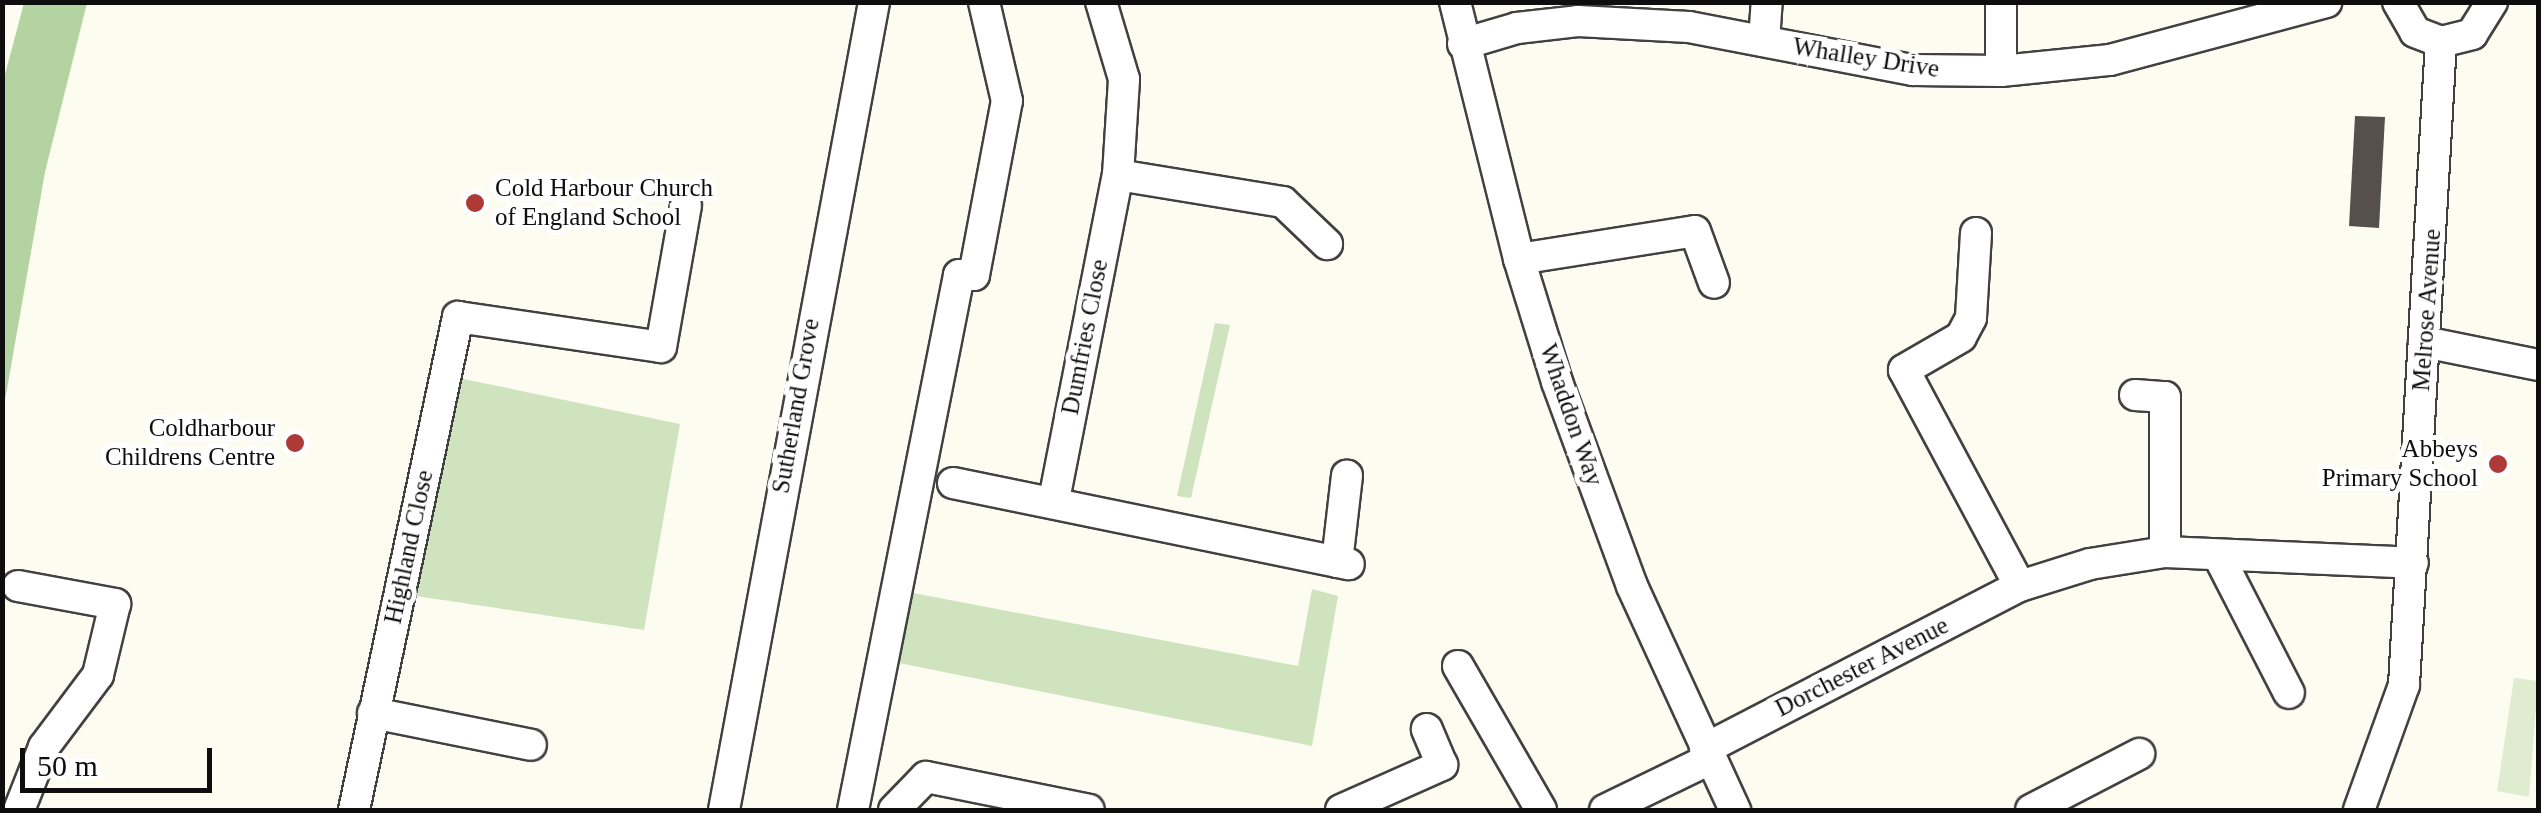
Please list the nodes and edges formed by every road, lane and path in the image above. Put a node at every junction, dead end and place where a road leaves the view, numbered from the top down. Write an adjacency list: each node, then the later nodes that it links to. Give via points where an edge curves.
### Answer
1 (874, 2): 41 (street, Sutherland Grove)
2 (984, 2): 42 (street, via 1006,101 974,274 959,274)
3 (1101, 2): 15 (street, Dumfries Close, via 1124,79)
4 (1455, 2): 13 (street, Whaddon Way)
5 (1767, 2): 11 (street)
6 (2001, 2): 14 (street)
7 (2326, 2): 10 (street, Whalley Drive)
8 (2398, 2): 12 (street, via 2415,32)
9 (2492, 2): 12 (street, via 2472,34)
10 (2264, 9): 14 (street, Whalley Drive, via 2110,60)
11 (1764, 41): 13 (street, Whalley Drive, via 1689,27 1578,22 1518,28); 14 (street, Whalley Drive, via 1912,70)
12 (2441, 42): 21 (street, Melrose Avenue)
13 (1463, 44): 19 (street, Whaddon Way)
14 (2001, 71)
15 (1118, 175): 18 (street, via 1283,202); 26 (street, Dumfries Close)
16 (686, 204): 34 (street, Highland Close, via 662,347 458,317 445,381 424,408)
17 (1976, 234): 31 (street, via 1971,318 1961,337 1904,370)
18 (1328, 244)
19 (1518, 259): 20 (street, via 1695,232); 37 (street, Whaddon Way, via 1632,586)
20 (1714, 283)
21 (2424, 342): 22 (street); 29 (street, Melrose Avenue)
22 (2538, 365)
23 (2135, 395): 27 (street, via 2165,397)
24 (1347, 476): 26 (street, via 1343,563)
25 (953, 483): 26 (street)
26 (1054, 500)
27 (2165, 552): 28 (street, Dorchester Avenue); 31 (street, Dorchester Avenue, via 2090,564)
28 (2218, 554): 29 (street, Dorchester Avenue); 33 (street)
29 (2413, 563): 50 (street, Melrose Avenue, via 2404,684)
30 (18, 586): 39 (street, via 115,604 98,675 44,747)
31 (2020, 586): 37 (street, Dorchester Avenue)
32 (1458, 666): 46 (street)
33 (2289, 693)
34 (373, 714): 36 (street); 40 (street, Highland Close)
35 (1427, 729): 45 (street, via 1442,765)
36 (531, 745)
37 (1708, 754): 47 (street, Dorchester Avenue); 48 (street, Whaddon Way)
38 (2139, 754): 49 (street)
39 (19, 810)
40 (354, 810)
41 (724, 810)
42 (853, 810)
43 (894, 810): 44 (street, via 926,777)
44 (1090, 810)
45 (1341, 810)
46 (1541, 810)
47 (1604, 810)
48 (1735, 810)
49 (2030, 810)
50 (2359, 810)

